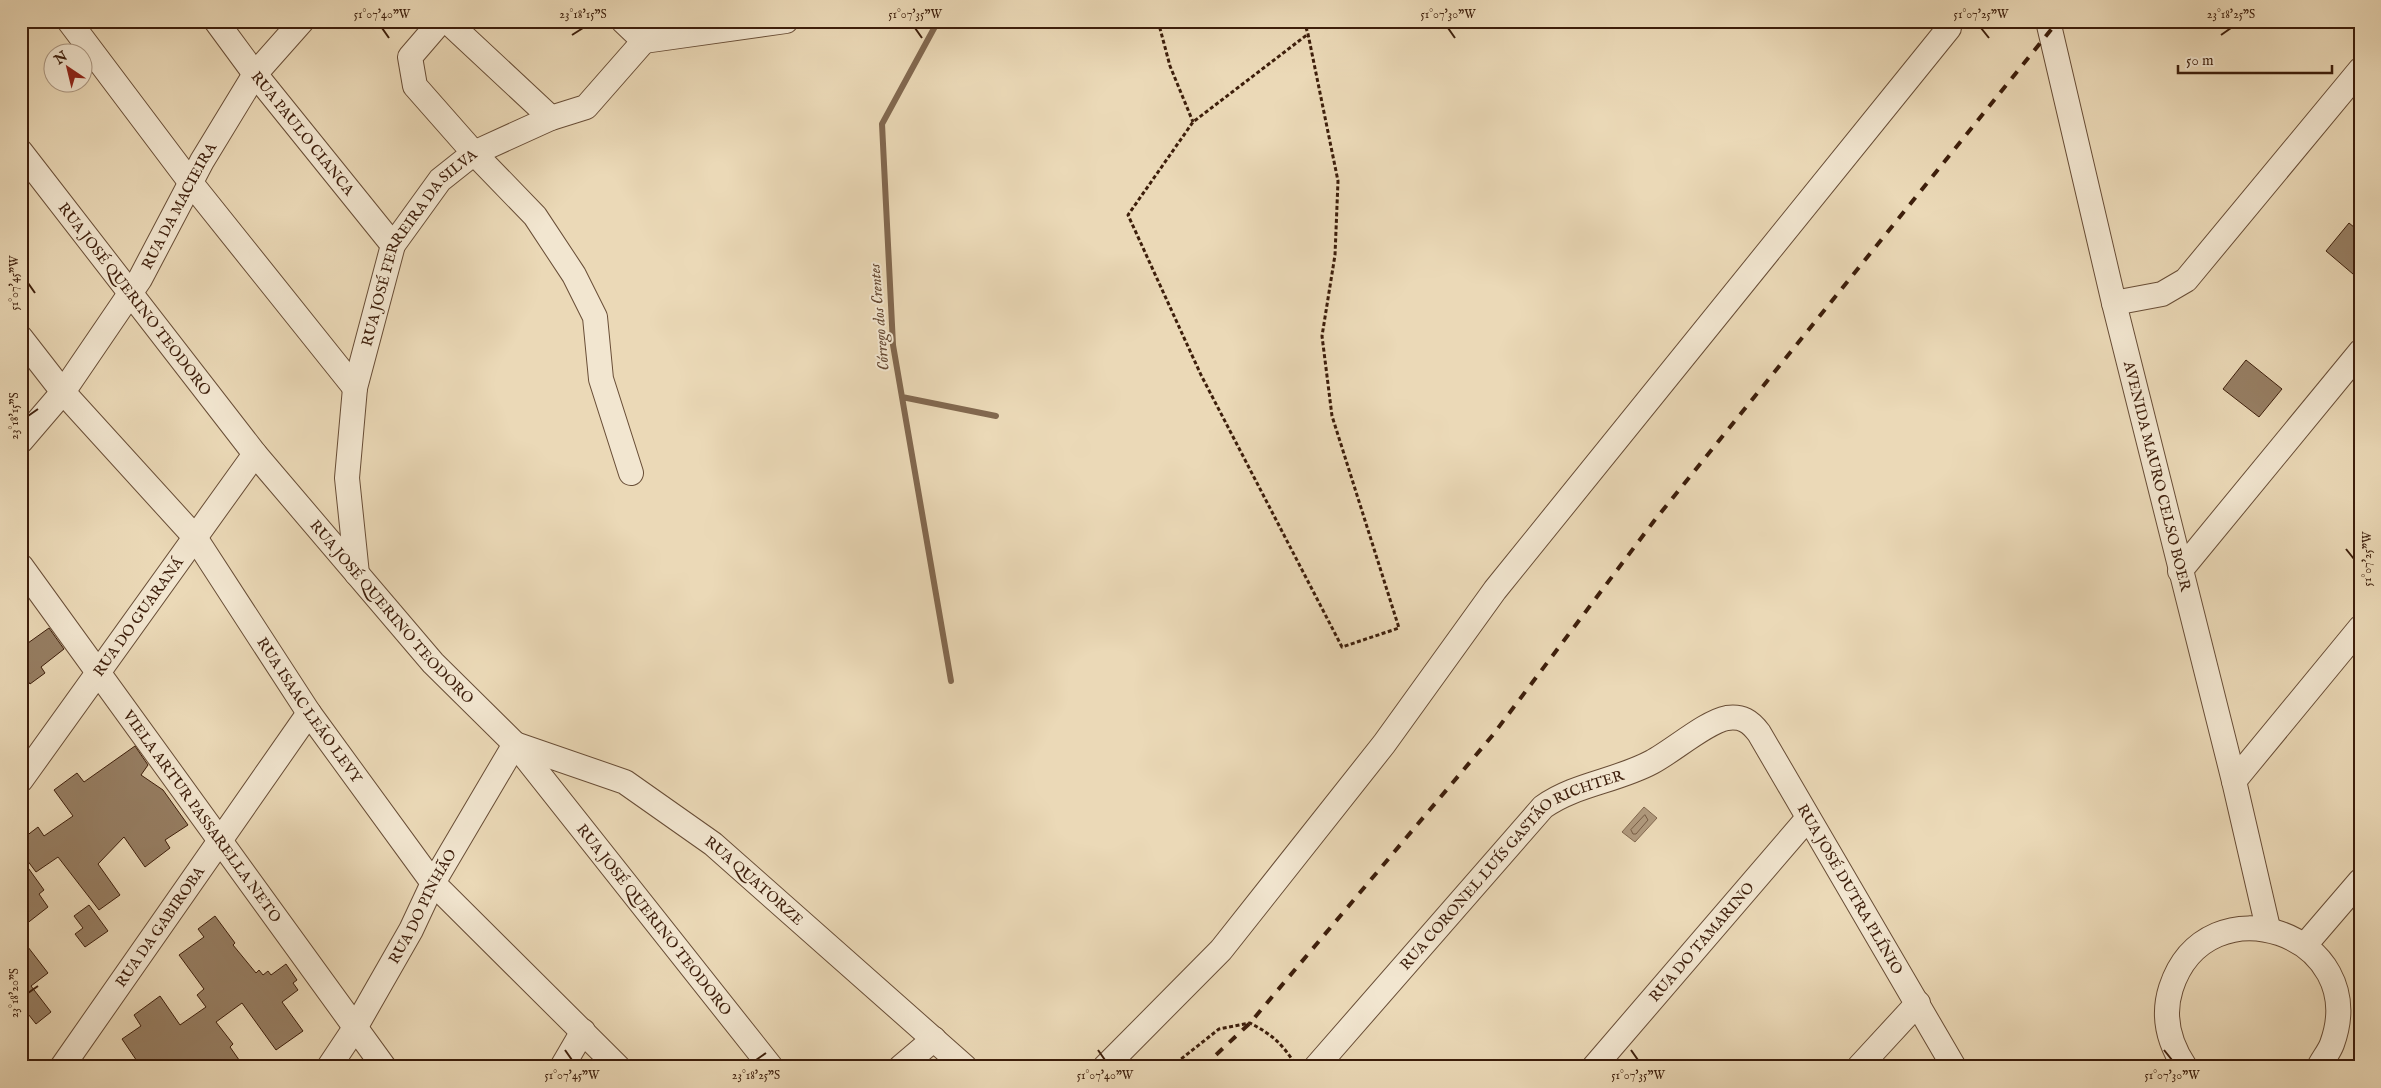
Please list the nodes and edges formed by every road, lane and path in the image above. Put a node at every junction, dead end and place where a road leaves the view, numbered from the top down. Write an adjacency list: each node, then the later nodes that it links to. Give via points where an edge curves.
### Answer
1 (69, 21): 20 (street)
2 (216, 21): 15 (street, RUA PAULO CIANCA)
3 (302, 21): 15 (street, RUA DA MACIEIRA)
4 (441, 21): 19 (street, via 410,57 415,86)
5 (447, 21): 16 (street)
6 (623, 21): 12 (street)
7 (786, 21): 12 (street)
8 (1158, 21): 17 (path, via 1170,66)
9 (1304, 21): 13 (path)
10 (1944, 21): 62 (street, via 1949,28 1494,590 1384,744 1221,950)
11 (2048, 21): 23 (street, AVENIDA MAURO CELSO BOER)
12 (650, 31): 16 (street, RUA JOSÉ FERREIRA DA SILVA, via 586,107)
13 (1308, 34): 17 (path); 17 (path, via 1338,181 1335,255 1322,336 1332,416 1399,628 1342,647 1201,375 1128,215)
14 (2360, 70): 23 (street, via 2186,280 2162,294)
15 (255, 74): 20 (street, RUA DA MACIEIRA); 21 (street, RUA PAULO CIANCA)
16 (552, 118): 19 (street, RUA JOSÉ FERREIRA DA SILVA)
17 (1193, 122)
18 (21, 152): 22 (street, RUA JOSÉ QUERINO TEODORO)
19 (474, 153): 21 (street, RUA JOSÉ FERREIRA DA SILVA, via 440,180); 30 (street, via 536,216 574,275 595,317 601,379)
20 (191, 183): 22 (street, RUA DA MACIEIRA); 26 (street)
21 (393, 245): 26 (street, RUA JOSÉ FERREIRA DA SILVA)
22 (130, 294): 27 (street, RUA DA MACIEIRA); 29 (street, RUA JOSÉ QUERINO TEODORO)
23 (2114, 303): 33 (street, AVENIDA MAURO CELSO BOER)
24 (21, 338): 27 (street, RUA ISAAC LEÃO LEVY)
25 (2360, 352): 33 (street)
26 (355, 388): 34 (street, RUA JOSÉ FERREIRA DA SILVA, via 347,478)
27 (63, 392): 28 (street, RUA DA MACIEIRA); 31 (street, RUA ISAAC LEÃO LEVY)
28 (21, 441)
29 (255, 454): 31 (street, RUA DO GUARANÁ); 34 (street, RUA JOSÉ QUERINO TEODORO)
30 (631, 473)
31 (194, 536): 36 (street, RUA DO GUARANÁ); 37 (street, RUA ISAAC LEÃO LEVY)
32 (21, 566): 36 (street, VIELA ARTUR PASSARELLA NETO)
33 (2180, 571): 41 (street, AVENIDA MAURO CELSO BOER)
34 (357, 574): 39 (street, RUA JOSÉ QUERINO TEODORO, via 433,663)
35 (2360, 628): 41 (street)
36 (98, 672): 40 (street, RUA DO GUARANÁ); 43 (street, VIELA ARTUR PASSARELLA NETO)
37 (309, 713): 43 (street, RUA DA GABIROBA); 45 (street, RUA ISAAC LEÃO LEVY)
38 (1741, 717): 42 (street, RUA JOSÉ DUTRA PLÍNIO, via 1759,733); 65 (street, RUA CORONEL LUÍS GASTÃO RICHTER, via 1725,718 1652,762 1568,793 1543,807)
39 (515, 744): 45 (street, RUA DO PINHÃO); 51 (street, RUA QUATORZE, via 625,782 713,844); 59 (street, RUA JOSÉ QUERINO TEODORO)
40 (21, 780)
41 (2234, 780): 46 (street, AVENIDA MAURO CELSO BOER)
42 (1808, 818): 48 (street, RUA JOSÉ DUTRA PLÍNIO); 66 (street, RUA DO TAMARINO)
43 (220, 842): 49 (street, VIELA ARTUR PASSARELLA NETO); 54 (street, RUA DA GABIROBA)
44 (2360, 881): 47 (street)
45 (433, 883): 49 (street, RUA DO PINHÃO, via 411,930); 50 (street, RUA ISAAC LEÃO LEVY)
46 (2268, 928): 47 (street); 52 (street, via 2240,928 2214,936 2192,952 2176,974 2167,1000 2168,1027)
47 (2305, 945): 68 (street, via 2324,965 2335,990 2338,1018 2332,1045)
48 (1918, 1003): 53 (street, RUA JOSÉ DUTRA PLÍNIO); 67 (street)
49 (355, 1028): 55 (street, RUA DO PINHÃO); 56 (street, VIELA ARTUR PASSARELLA NETO)
50 (583, 1031): 57 (street); 58 (street, RUA ISAAC LEÃO LEVY)
51 (934, 1039): 60 (street); 61 (street, RUA QUATORZE)
52 (2176, 1062)
53 (1952, 1066)
54 (62, 1067)
55 (329, 1067)
56 (384, 1067)
57 (562, 1067)
58 (618, 1067)
59 (771, 1067)
60 (901, 1067)
61 (965, 1067)
62 (1105, 1067)
63 (1172, 1067): 64 (path, via 1219,1030 1250,1023 1272,1034)
64 (1296, 1067)
65 (1316, 1067)
66 (1594, 1067)
67 (1859, 1067)
68 (2319, 1067)

